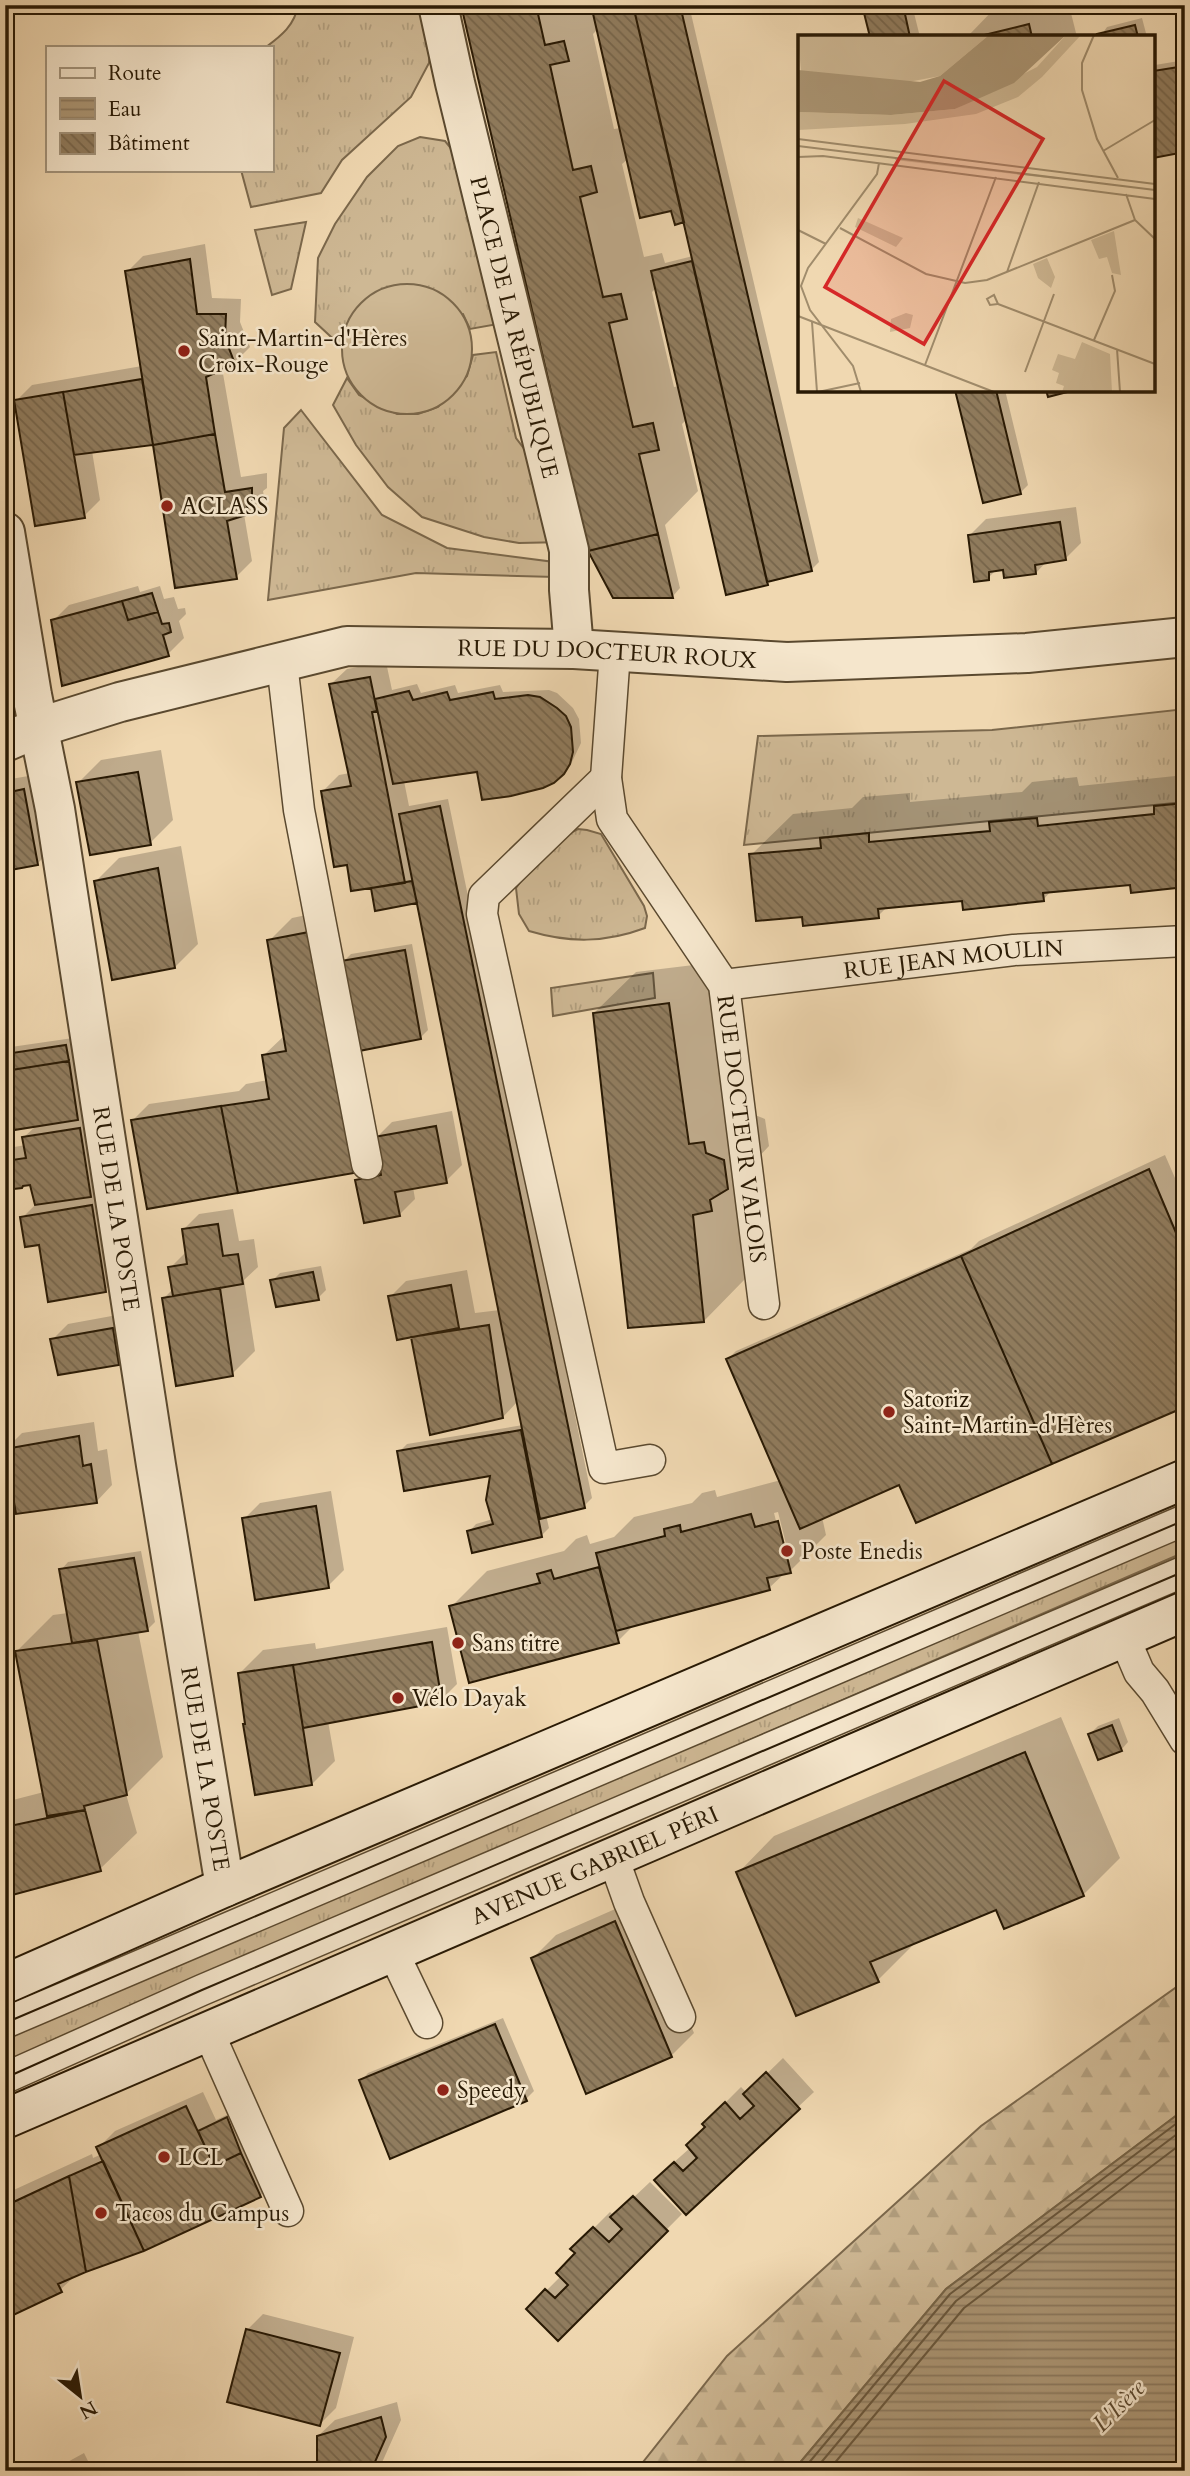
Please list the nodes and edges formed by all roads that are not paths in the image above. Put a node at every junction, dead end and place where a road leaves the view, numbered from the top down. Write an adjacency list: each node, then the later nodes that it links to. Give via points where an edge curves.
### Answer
1 (438, 5): 4 (street, PLACE DE LA RÉPUBLIQUE, via 569,550)
2 (5, 532): 7 (street, RUE DE LA POSTE)
3 (1185, 637): 5 (street, RUE DU DOCTEUR ROUX, via 1027,653 847,661)
4 (574, 649): 5 (street, RUE DU DOCTEUR ROUX); 6 (street, RUE DU DOCTEUR ROUX, via 347,646)
5 (615, 652): 9 (lane, RUE DOCTEUR VALOIS)
6 (282, 663): 7 (street, RUE DU DOCTEUR ROUX, via 120,702); 12 (lane, via 299,810)
7 (40, 727): 8 (street, RUE DU DOCTEUR ROUX); 22 (street, RUE DE LA POSTE)
8 (5, 742)
9 (606, 778): 11 (lane, RUE DOCTEUR VALOIS, via 612,819); 14 (lane, via 484,896 482,914 604,1468)
10 (1185, 941): 11 (lane, RUE JEAN MOULIN, via 1014,950)
11 (724, 985): 13 (lane, RUE DOCTEUR VALOIS)
12 (367, 1164)
13 (764, 1304)
14 (650, 1460)
15 (1185, 1479): 22 (street)
16 (1185, 1520): 27 (lane)
17 (1185, 1571): 29 (lane, AVENUE GABRIEL PÉRI)
18 (1185, 1611): 19 (street, AVENUE GABRIEL PÉRI)
19 (1124, 1637): 20 (lane, via 1139,1672); 21 (street, AVENUE GABRIEL PÉRI)
20 (1185, 1740)
21 (613, 1857): 23 (street, AVENUE GABRIEL PÉRI); 25 (lane)
22 (225, 1887): 24 (street)
23 (393, 1952): 26 (lane); 28 (street, AVENUE GABRIEL PÉRI)
24 (5, 1984)
25 (680, 2017)
26 (427, 2023)
27 (5, 2024)
28 (208, 2031): 30 (street, AVENUE GABRIEL PÉRI); 31 (lane)
29 (5, 2078)
30 (5, 2119)
31 (288, 2211)

